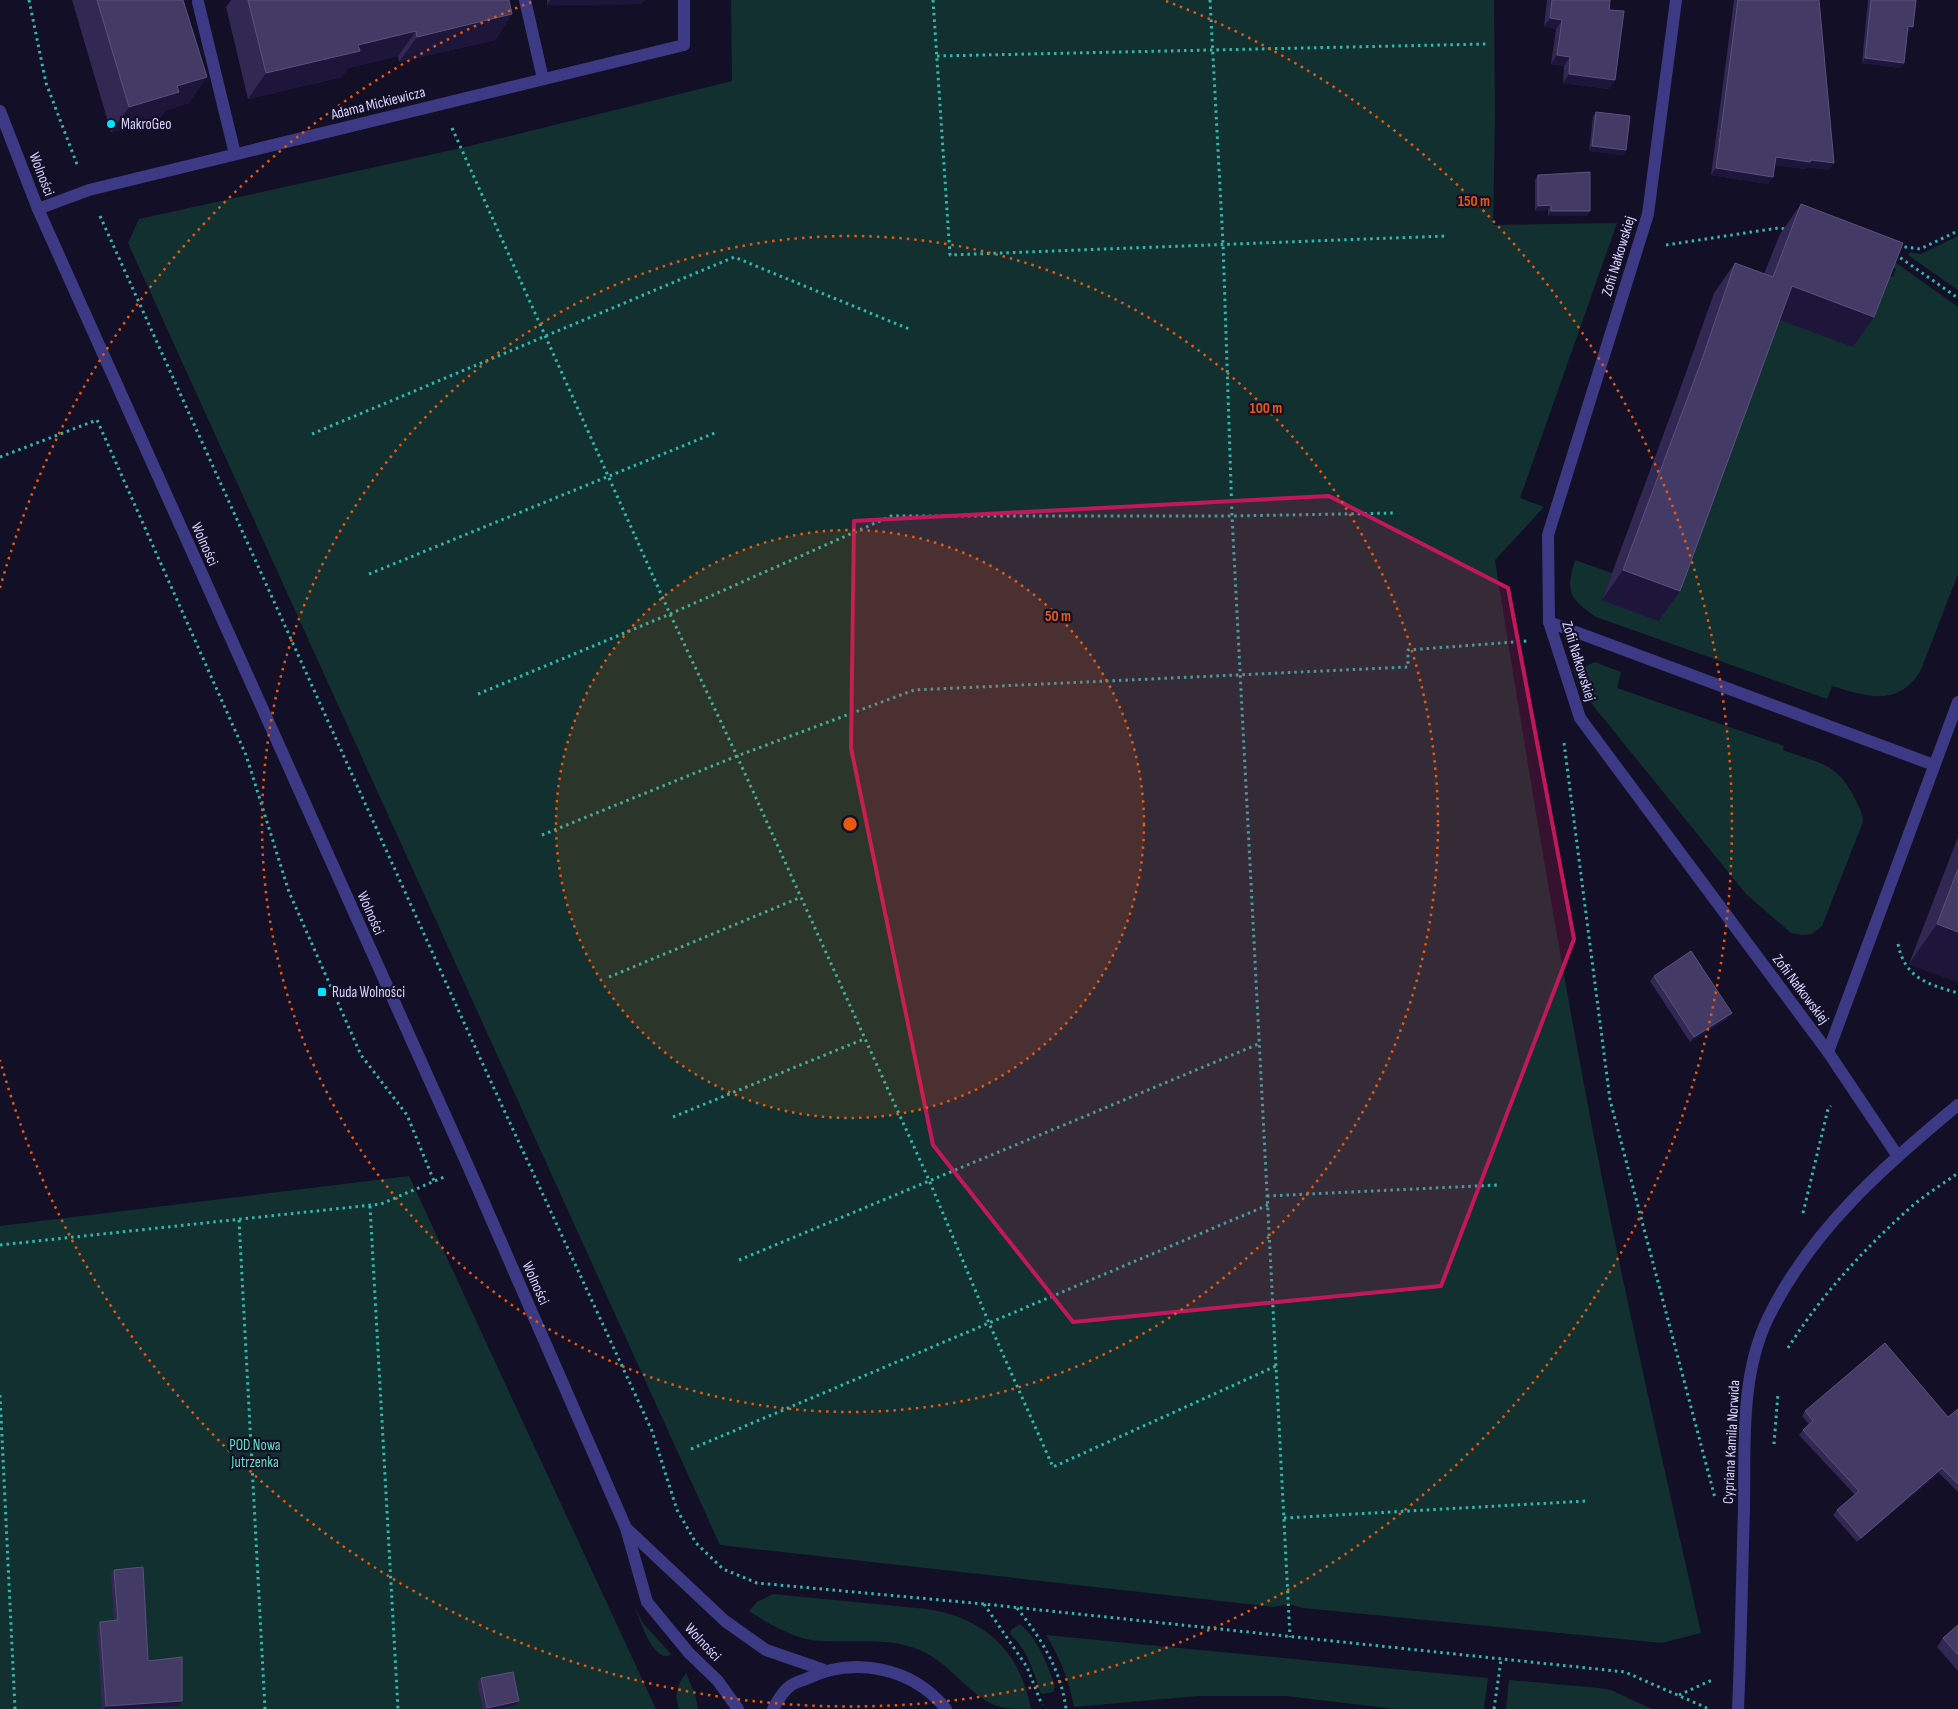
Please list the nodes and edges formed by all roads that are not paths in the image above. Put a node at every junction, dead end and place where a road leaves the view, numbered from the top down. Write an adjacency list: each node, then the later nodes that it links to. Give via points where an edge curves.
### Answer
1 (525, 0): 5 (street)
2 (684, 0): 5 (street, Adama Mickiewicza, via 684,45)
3 (1676, 0): 9 (street, Zofii Nałkowskiej, via 1648,214 1548,534)
4 (198, 2): 7 (street)
5 (543, 79): 7 (street, Adama Mickiewicza)
6 (0, 111): 8 (street, Wolności)
7 (235, 154): 8 (street, Adama Mickiewicza, via 89,190)
8 (38, 209): 15 (street, Wolności, via 468,1166)
9 (1549, 622): 11 (street); 12 (street, Zofii Nałkowskiej, via 1580,718)
10 (1958, 702): 11 (street)
11 (1934, 765): 12 (street)
12 (1828, 1052): 14 (street, Zofii Nałkowskiej)
13 (1958, 1105): 14 (street, Cypriana Kamila Norwida)
14 (1898, 1155): 20 (street, Cypriana Kamila Norwida, via 1832,1219 1795,1269 1768,1319 1751,1367 1745,1416)
15 (626, 1528): 16 (street, via 725,1621 766,1650); 17 (street, Wolności, via 648,1602 689,1653 718,1680)
16 (824, 1670): 18 (street, via 789,1687); 19 (street, via 863,1666 902,1675 935,1696)
17 (738, 1709)
18 (772, 1709)
19 (946, 1709)
20 (1738, 1709)

